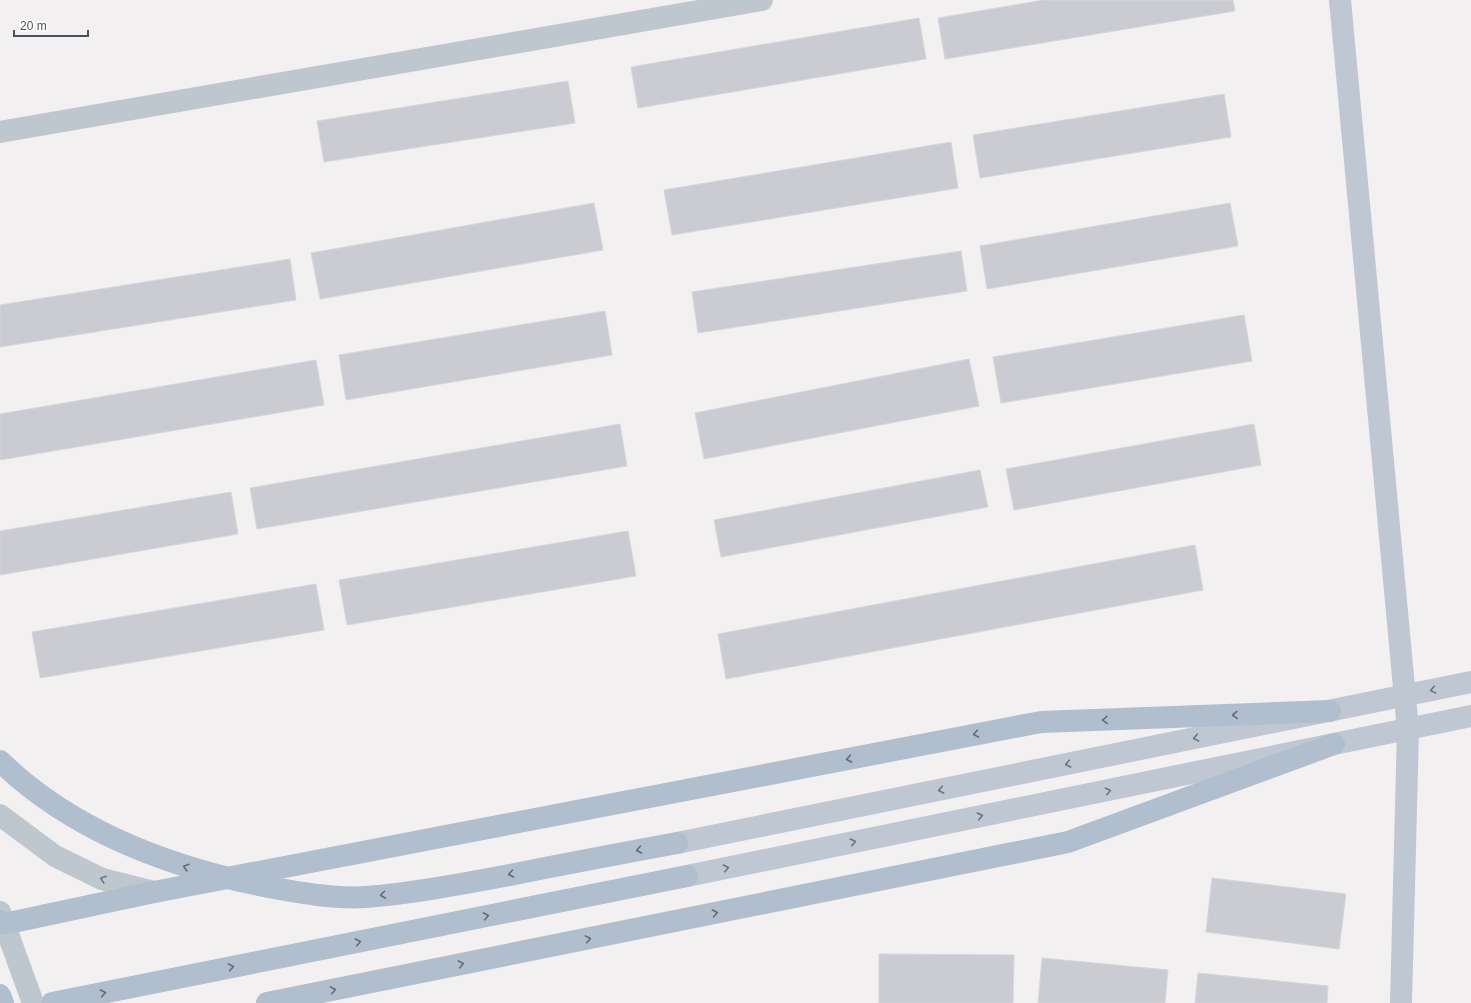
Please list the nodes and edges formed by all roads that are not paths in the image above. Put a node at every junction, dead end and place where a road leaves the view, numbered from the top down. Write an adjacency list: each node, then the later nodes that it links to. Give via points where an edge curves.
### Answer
1 (762, 0): 3 (street)
2 (1340, 0): 5 (main road)
3 (0, 132)
4 (1471, 682): 5 (main road, one-way to 5)
5 (1405, 696): 6 (main road); 8 (main road)
6 (1330, 711): 10 (main road, one-way to 10, bridge, via 677,843 442,888 364,897 309,894 243,882 185,867 122,841 61,810); 12 (main road, one-way to 12, via 1041,722)
7 (1471, 716): 8 (main road)
8 (1408, 730): 9 (main road); 20 (main road)
9 (1334, 744): 15 (main road, one-way to 9, via 1068,842); 18 (main road, one-way to 9)
10 (0, 760)
11 (0, 815): 12 (street, one-way to 11, via 102,880 55,856)
12 (154, 892): 13 (main road)
13 (1, 919): 17 (street)
14 (0, 994): 16 (main road)
15 (299, 999): 19 (main road)
16 (3, 1003)
17 (34, 1003)
18 (52, 1003)
19 (267, 1003)
20 (1401, 1003)

